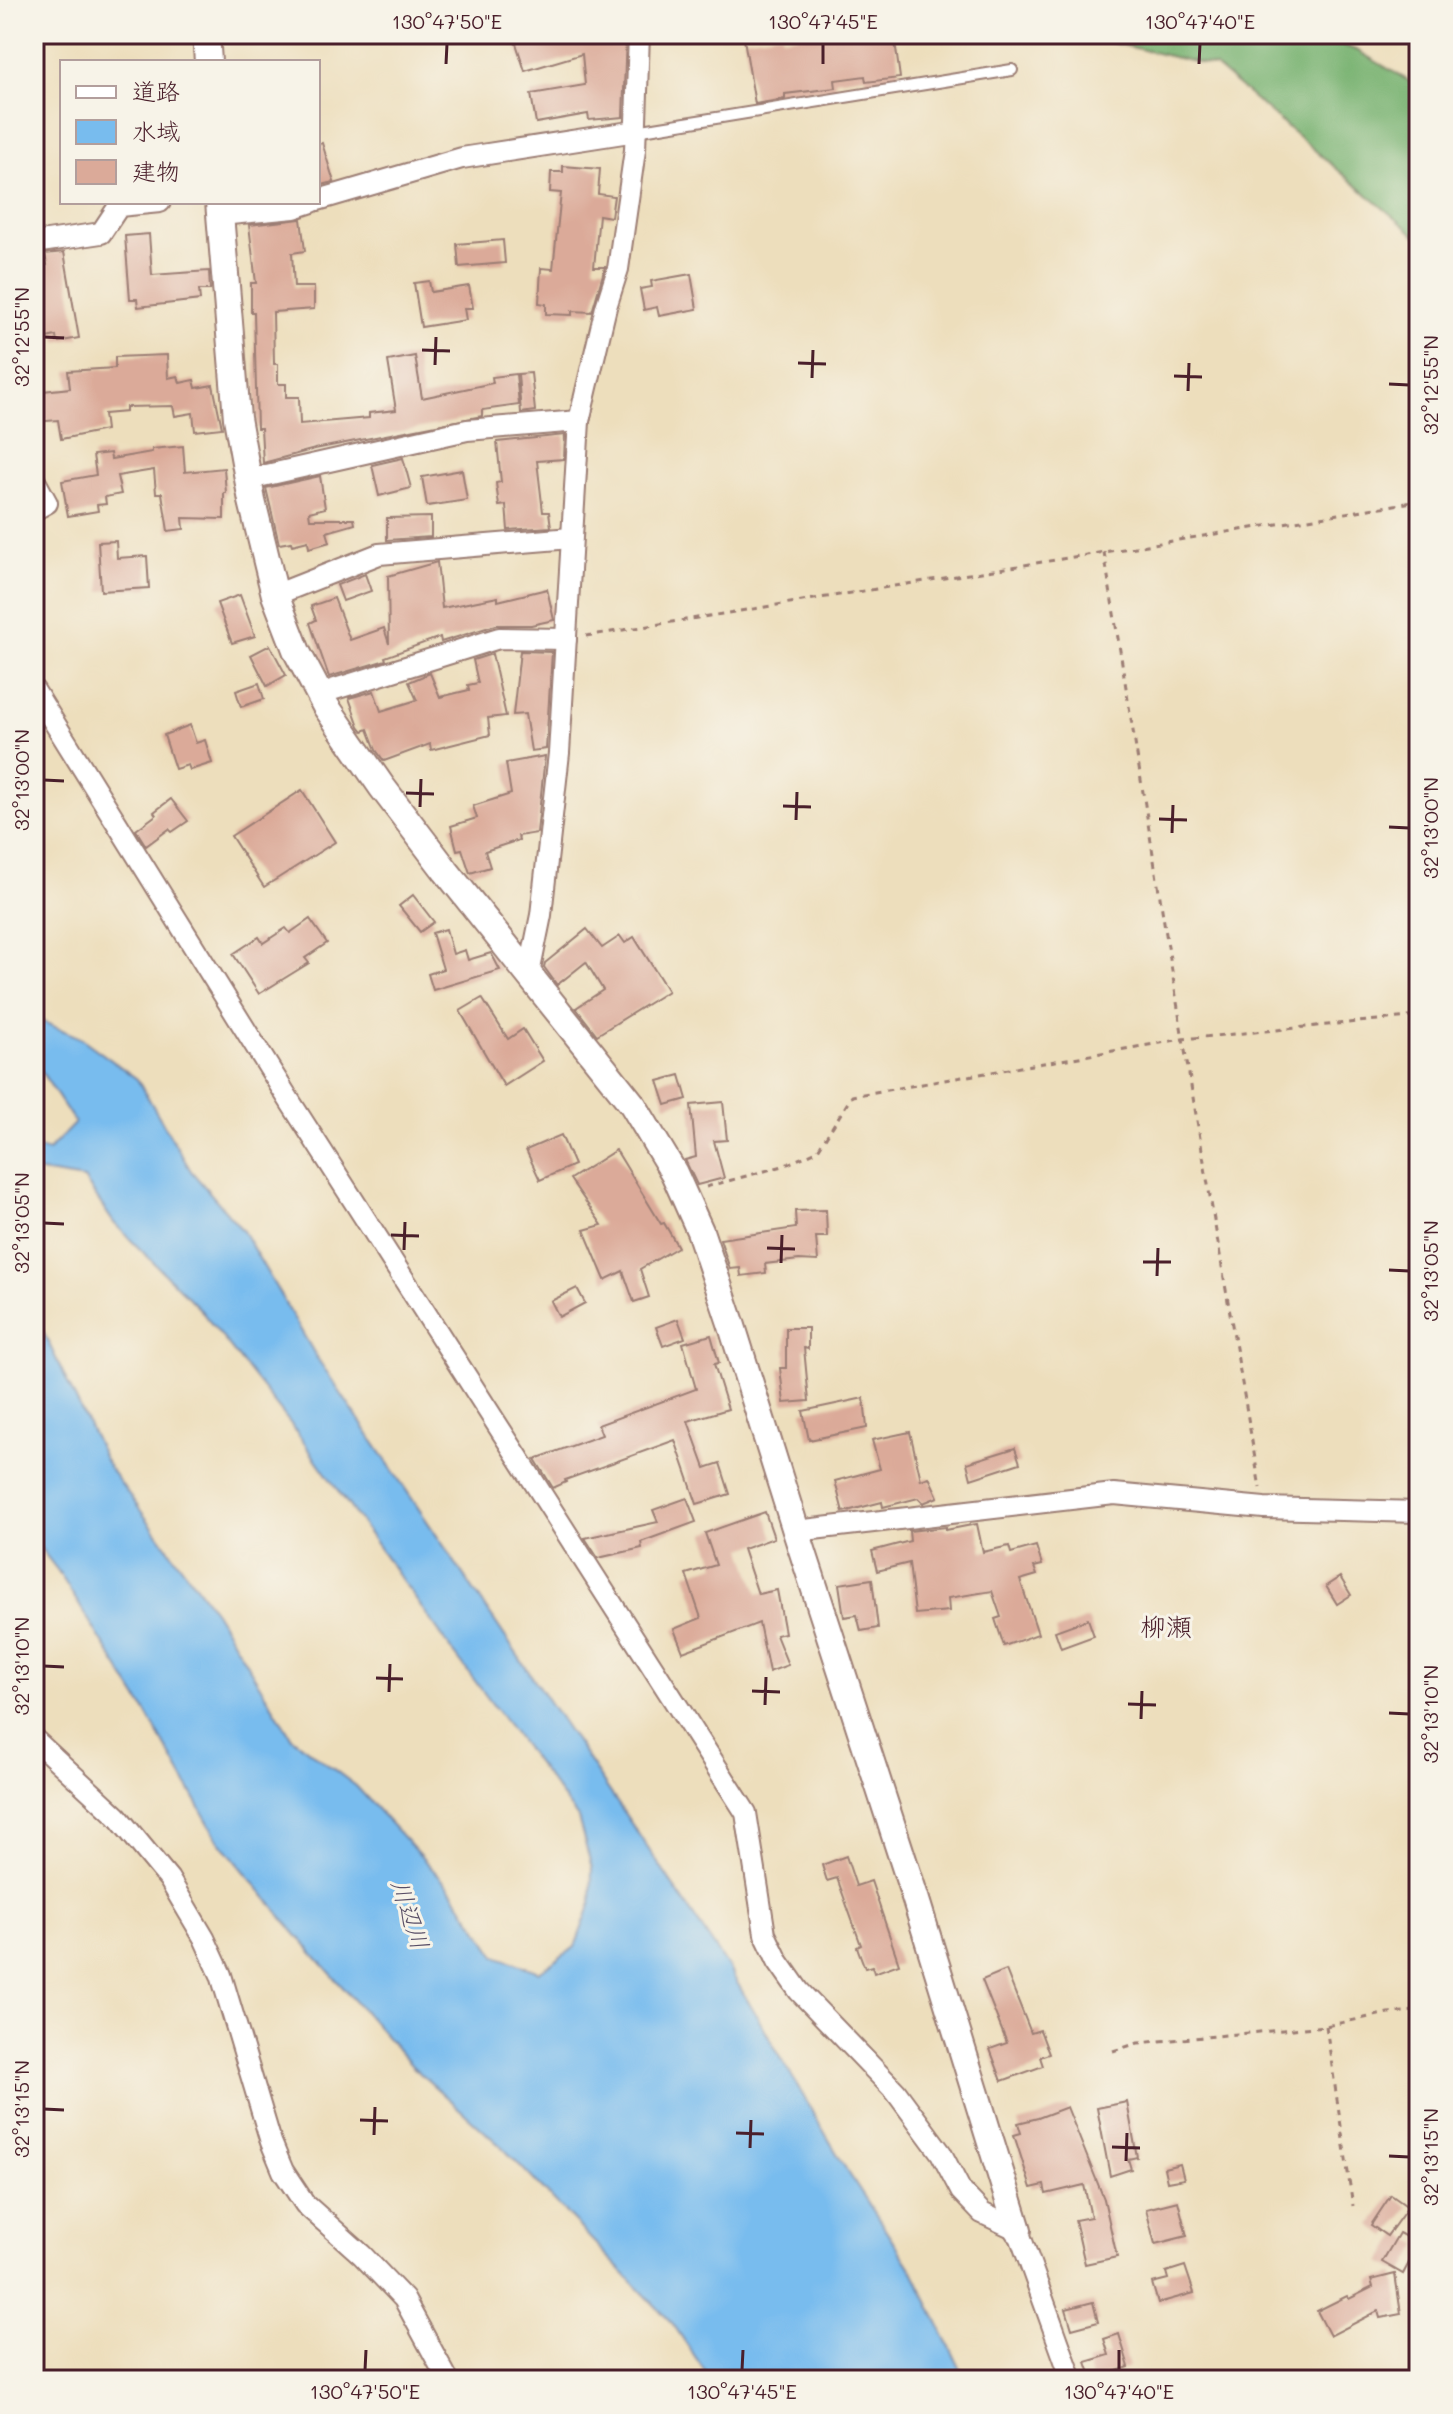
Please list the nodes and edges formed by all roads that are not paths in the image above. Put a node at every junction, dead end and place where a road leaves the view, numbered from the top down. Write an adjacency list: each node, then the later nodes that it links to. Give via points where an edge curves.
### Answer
1 (206, 34): 3 (street)
2 (639, 34): 5 (street)
3 (208, 60)
4 (1012, 70): 5 (lane)
5 (636, 131): 6 (street, via 462,158); 11 (street, via 618,269)
6 (320, 199)
7 (140, 204): 10 (street, via 119,206 101,233)
8 (306, 204): 9 (street)
9 (219, 208): 13 (street, via 237,418)
10 (34, 243)
11 (579, 421): 13 (street, via 467,430); 15 (street)
12 (34, 479): 14 (street, via 47,503)
13 (249, 479): 16 (street)
14 (34, 510)
15 (571, 538): 16 (street, via 379,554); 17 (street)
16 (275, 595): 19 (street)
17 (566, 639): 19 (street, via 499,638); 20 (street, via 556,782)
18 (34, 690): 24 (street, via 291,1103 746,1813 765,1934 778,1961 799,1991 896,2092 941,2153 961,2191 982,2213)
19 (319, 694): 20 (street, via 382,787)
20 (529, 974): 22 (street, via 633,1105 674,1173 700,1231)
21 (1419, 1512): 22 (street, via 1264,1508 1114,1494)
22 (796, 1531): 24 (street)
23 (34, 1739): 25 (street, via 117,1816 169,1879 221,1975 283,2171 305,2204 404,2299)
24 (1018, 2230): 26 (street)
25 (448, 2380)
26 (1072, 2380)

